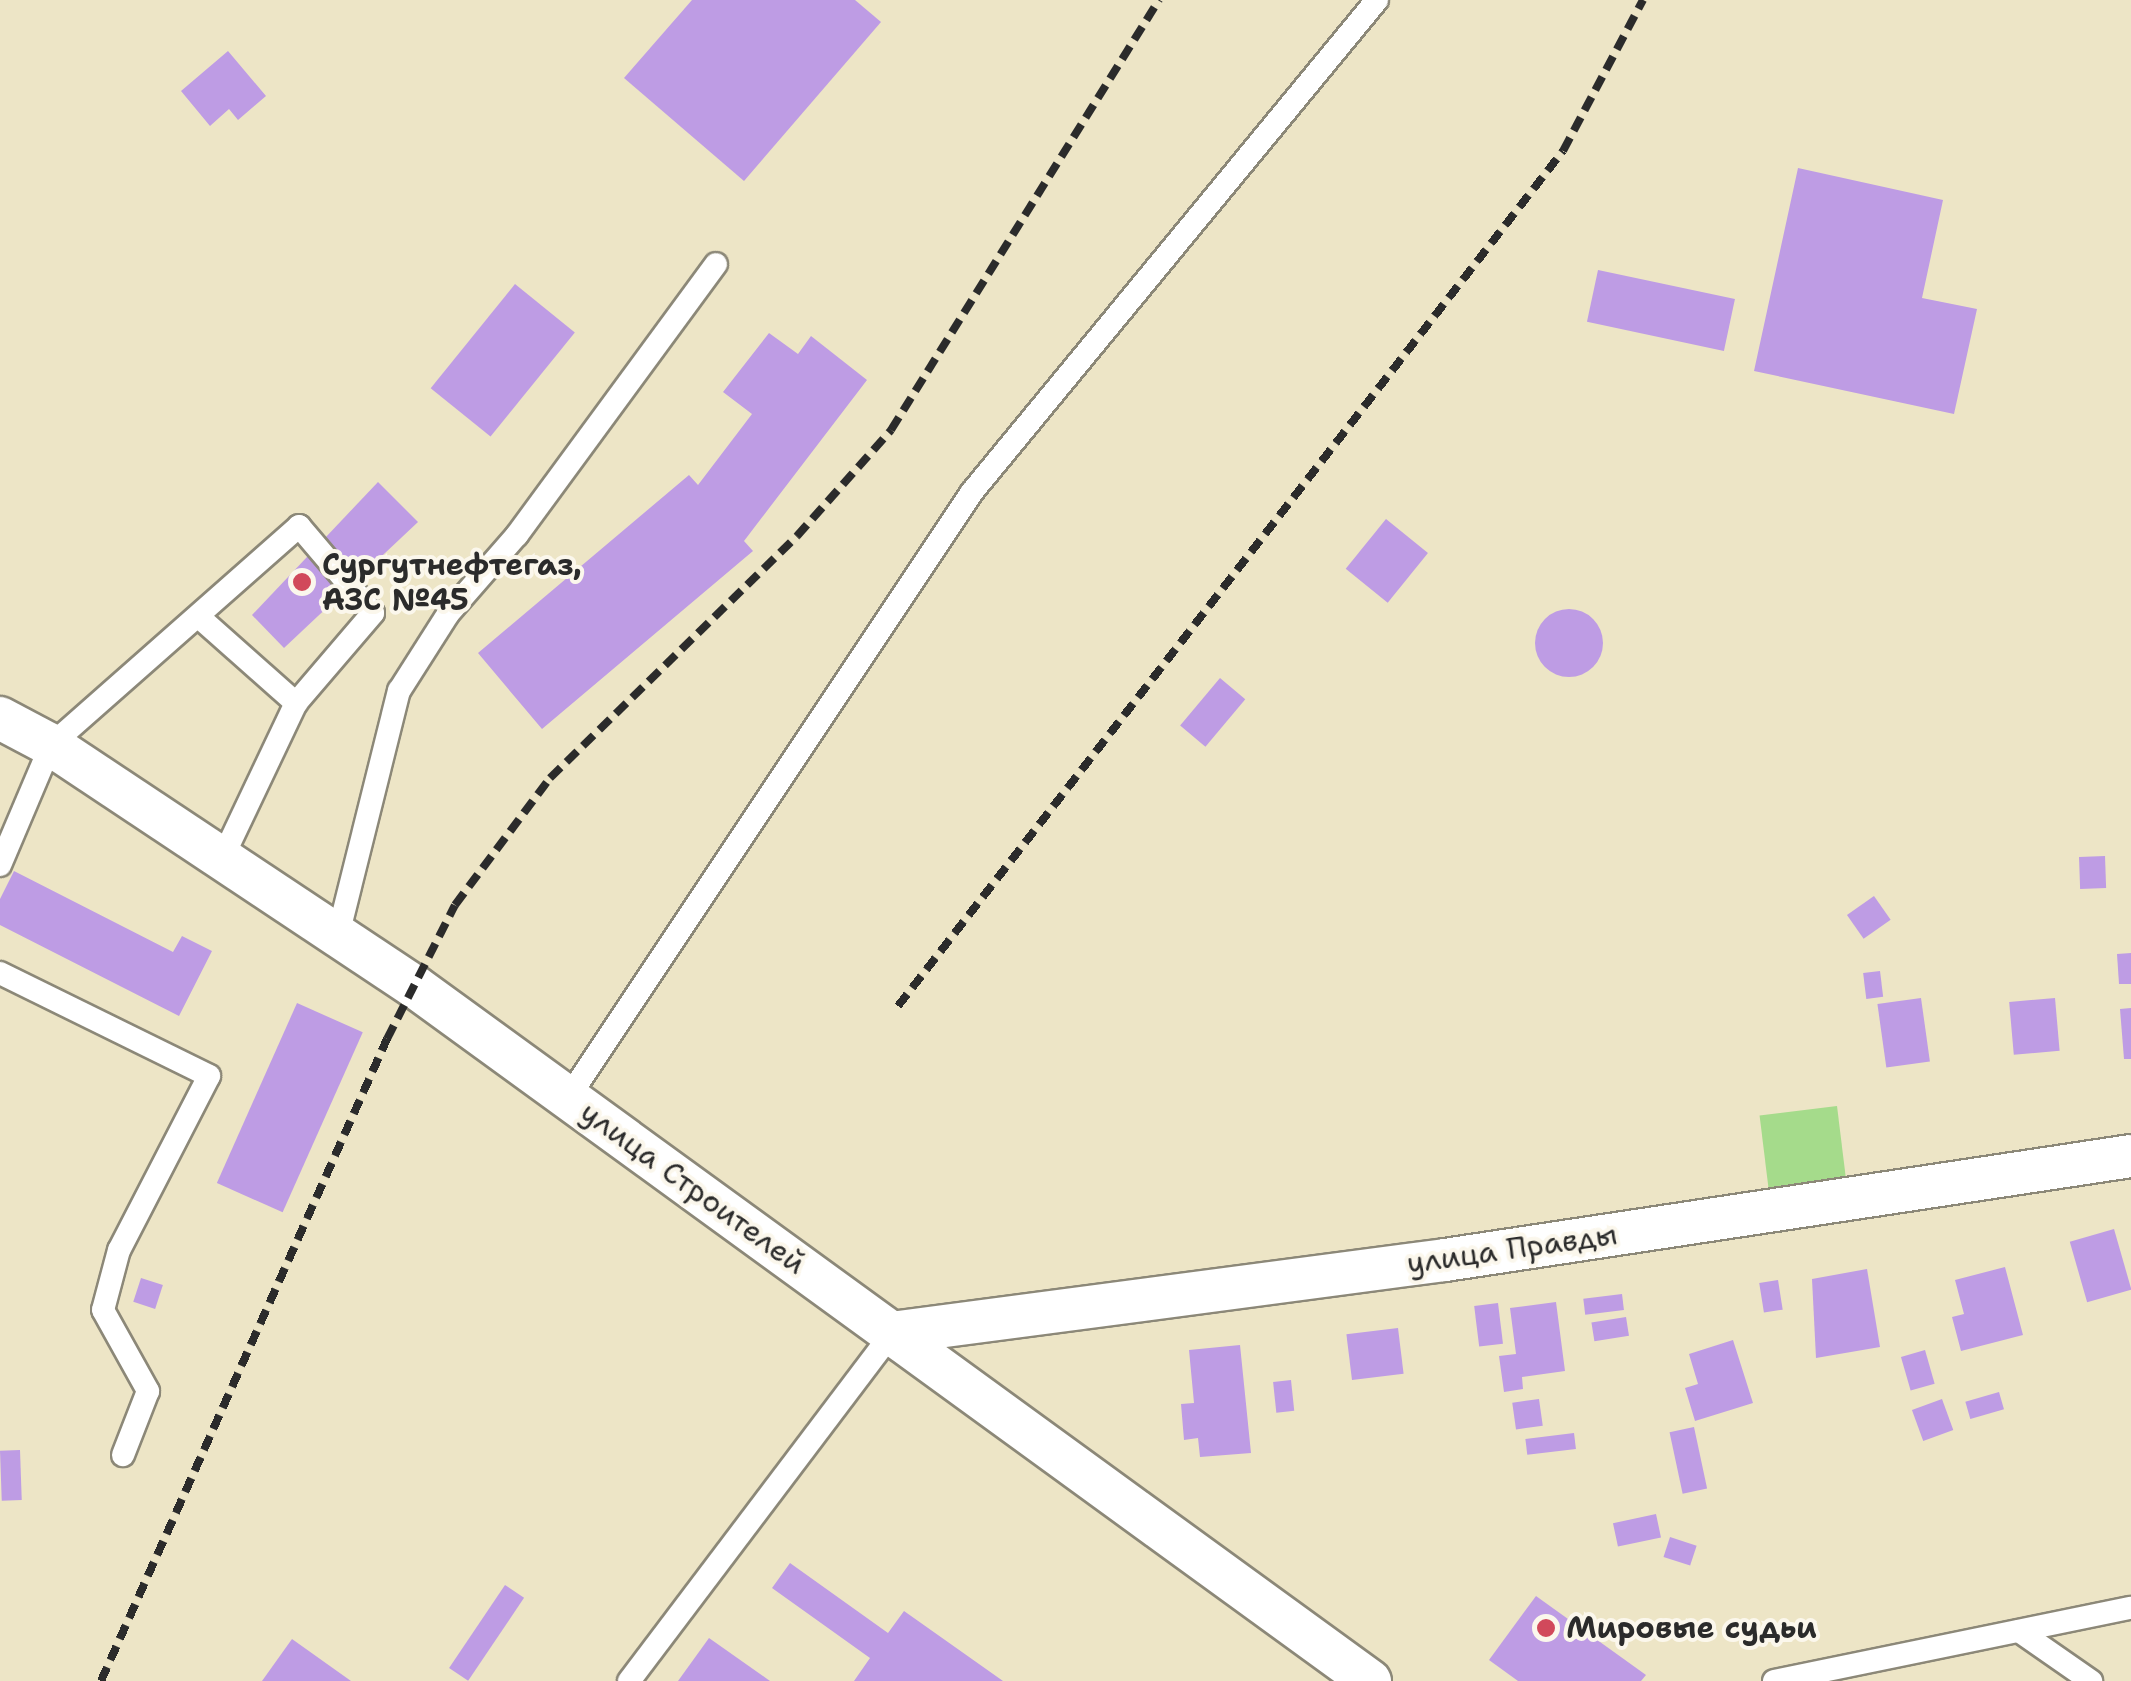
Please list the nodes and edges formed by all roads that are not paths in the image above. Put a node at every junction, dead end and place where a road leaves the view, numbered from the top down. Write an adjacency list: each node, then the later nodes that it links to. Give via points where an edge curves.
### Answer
1 (1376, 0): 11 (lane, via 972,492)
2 (716, 264): 9 (lane, via 517,534 448,614 399,691)
3 (199, 616): 4 (lane); 4 (lane, via 300,526 372,613); 6 (lane)
4 (296, 703): 7 (lane)
5 (0, 718): 6 (street, улица Строителей)
6 (51, 745): 7 (street, улица Строителей); 8 (lane)
7 (223, 856): 9 (street, улица Строителей)
8 (0, 865)
9 (338, 935): 11 (street, улица Строителей)
10 (0, 973): 14 (lane, via 209,1076 119,1250 103,1310 148,1392)
11 (568, 1098): 13 (street, улица Строителей)
12 (2131, 1156): 13 (street, улица Правды, via 1464,1258)
13 (892, 1333): 17 (lane); 18 (street, улица Строителей)
14 (123, 1455)
15 (2131, 1608): 16 (lane)
16 (2018, 1631): 19 (lane); 20 (lane)
17 (629, 1681)
18 (1370, 1681)
19 (1774, 1681)
20 (2091, 1681)

